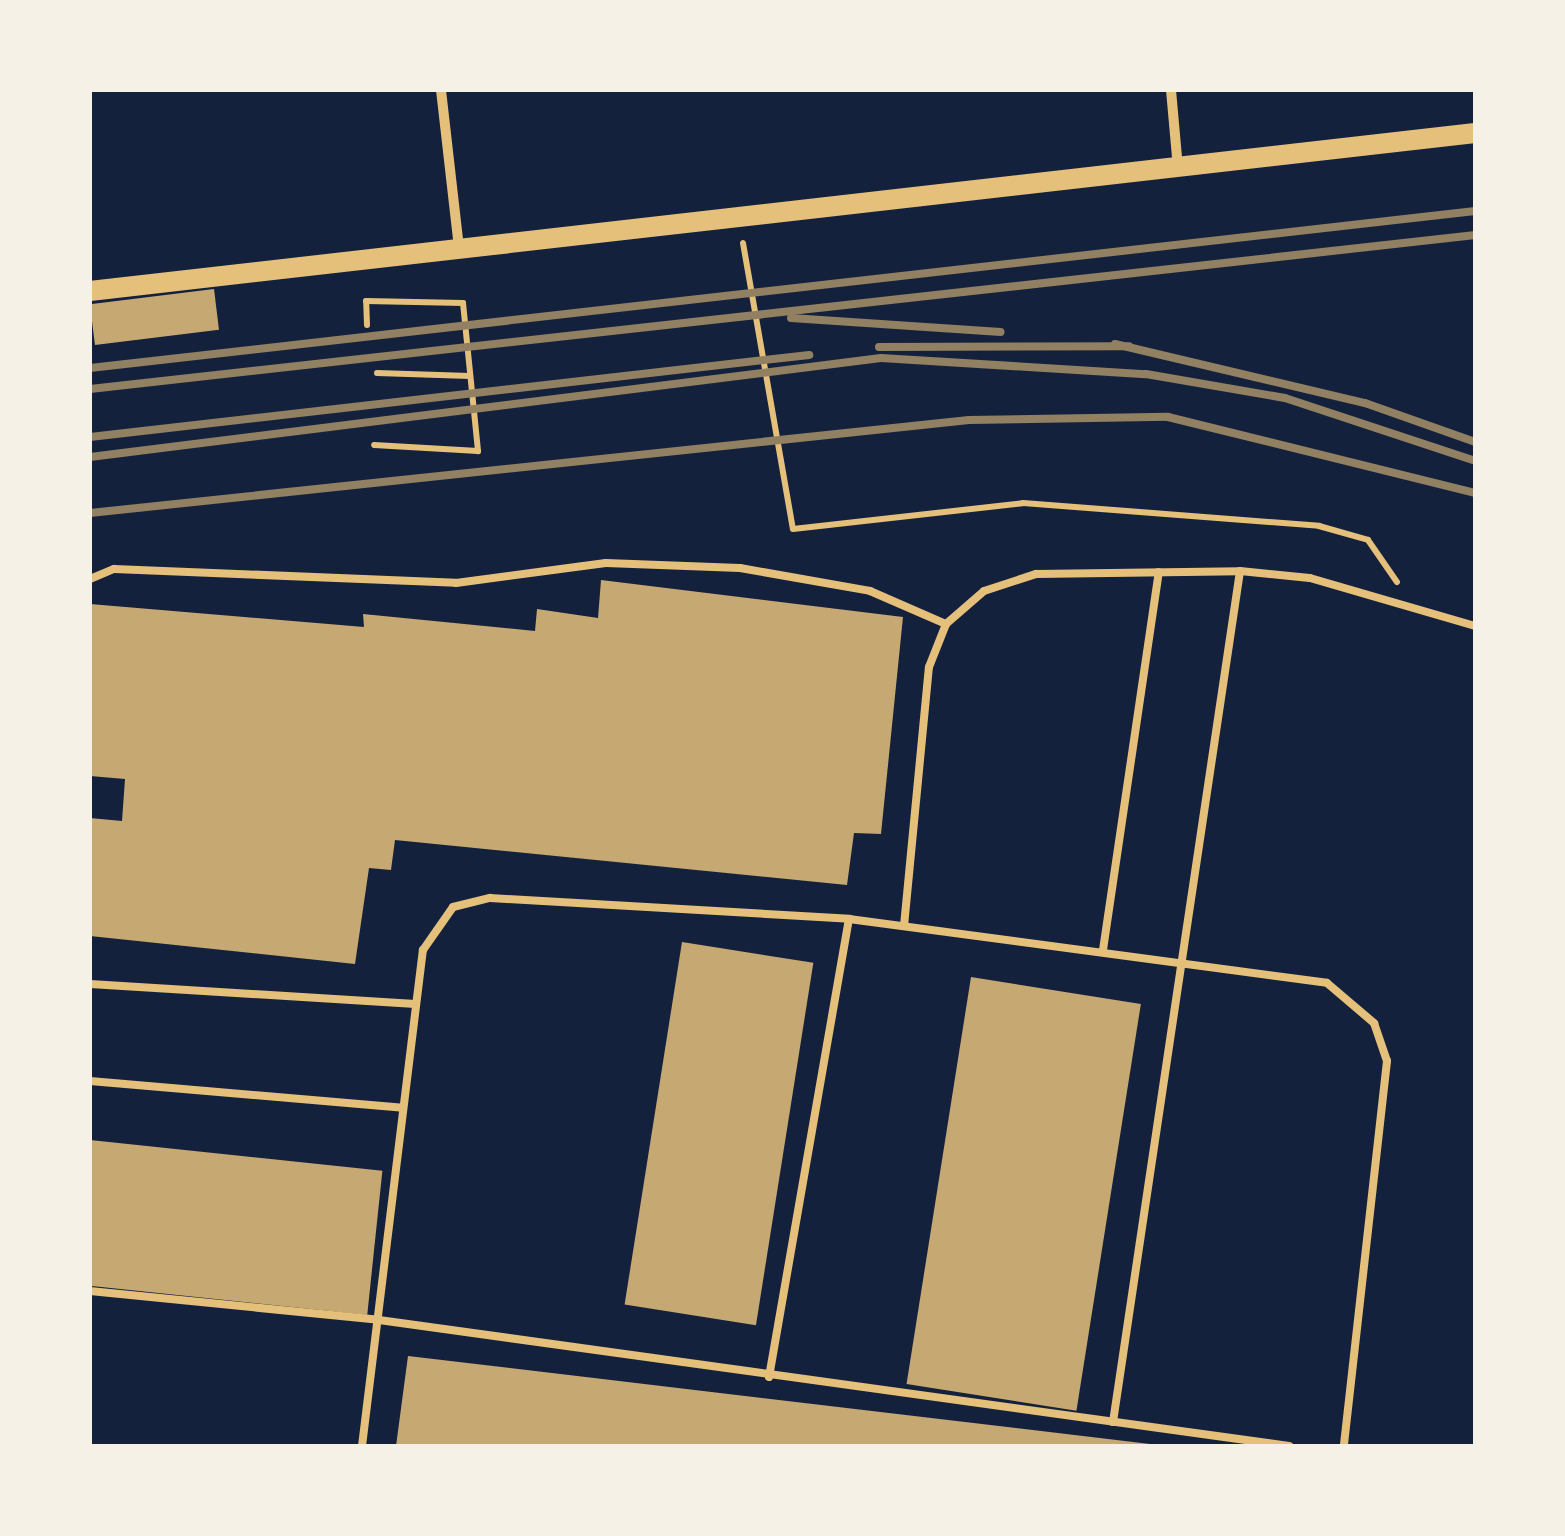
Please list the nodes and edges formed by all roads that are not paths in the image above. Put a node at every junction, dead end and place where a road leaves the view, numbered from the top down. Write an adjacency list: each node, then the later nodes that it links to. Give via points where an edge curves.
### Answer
1 (441, 90): 5 (street)
2 (1171, 90): 4 (street)
3 (1475, 133): 4 (main road)
4 (1178, 170): 5 (main road)
5 (458, 248): 6 (main road)
6 (90, 291)
7 (1240, 571): 8 (lane); 11 (lane, via 1380,595); 15 (lane)
8 (1159, 572): 10 (lane, via 1036,574 984,591); 14 (lane)
9 (90, 579): 10 (lane, via 114,569 456,583 606,563 740,568 870,591)
10 (946, 624): 13 (lane, via 929,667)
11 (1475, 626)
12 (849, 919): 13 (lane); 17 (lane, via 469,902 430,928); 22 (lane)
13 (904, 926): 14 (lane)
14 (1103, 950): 15 (lane)
15 (1176, 958): 23 (lane); 26 (lane, via 1327,983 1374,1023 1387,1100)
16 (90, 984): 17 (lane)
17 (415, 1004): 19 (lane)
18 (90, 1081): 19 (lane)
19 (403, 1108): 21 (lane)
20 (90, 1290): 21 (lane)
21 (379, 1320): 22 (lane); 24 (lane)
22 (768, 1376): 23 (lane)
23 (1113, 1422): 25 (lane)
24 (362, 1446)
25 (1289, 1446)
26 (1344, 1446)

